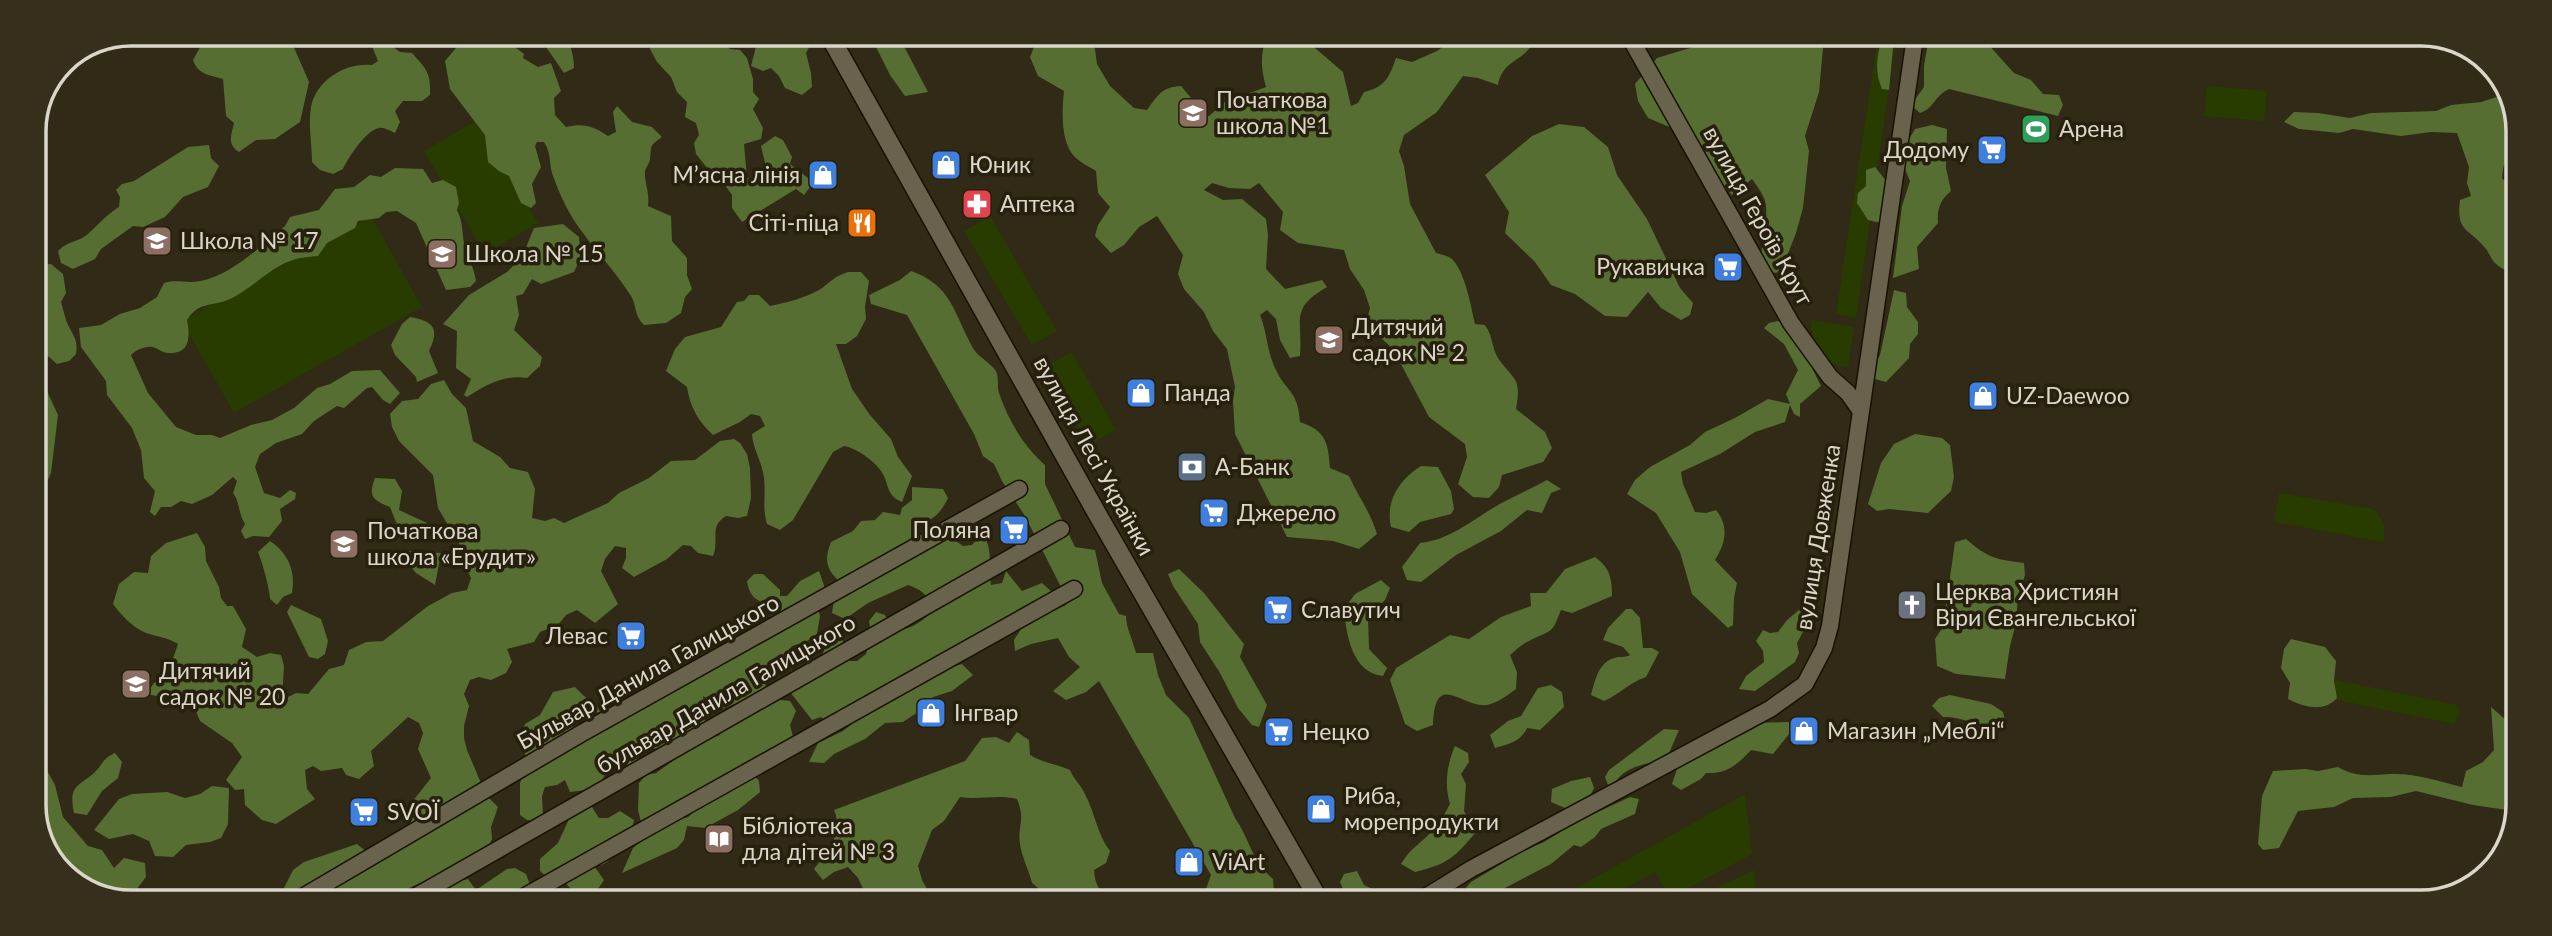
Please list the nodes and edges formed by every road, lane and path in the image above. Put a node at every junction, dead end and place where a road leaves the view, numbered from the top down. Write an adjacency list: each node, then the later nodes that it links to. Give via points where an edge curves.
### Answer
1 (835, 46): 11 (main road, вулиця Лесі Українки)
2 (1635, 46): 4 (street, вулиця Героїв Крут, via 1791,323)
3 (1914, 46): 4 (street, вулиця Довженка)
4 (1860, 410): 12 (street, вулиця Довженка, via 1830,626 1805,684 1770,709)
5 (1019, 489): 8 (street, Бульвар Данила Галицького, via 582,733)
6 (1061, 529): 9 (street, бульвар Данила Галицького)
7 (1073, 589): 10 (street)
8 (315, 890)
9 (427, 890)
10 (536, 890)
11 (1313, 890)
12 (1437, 890)

